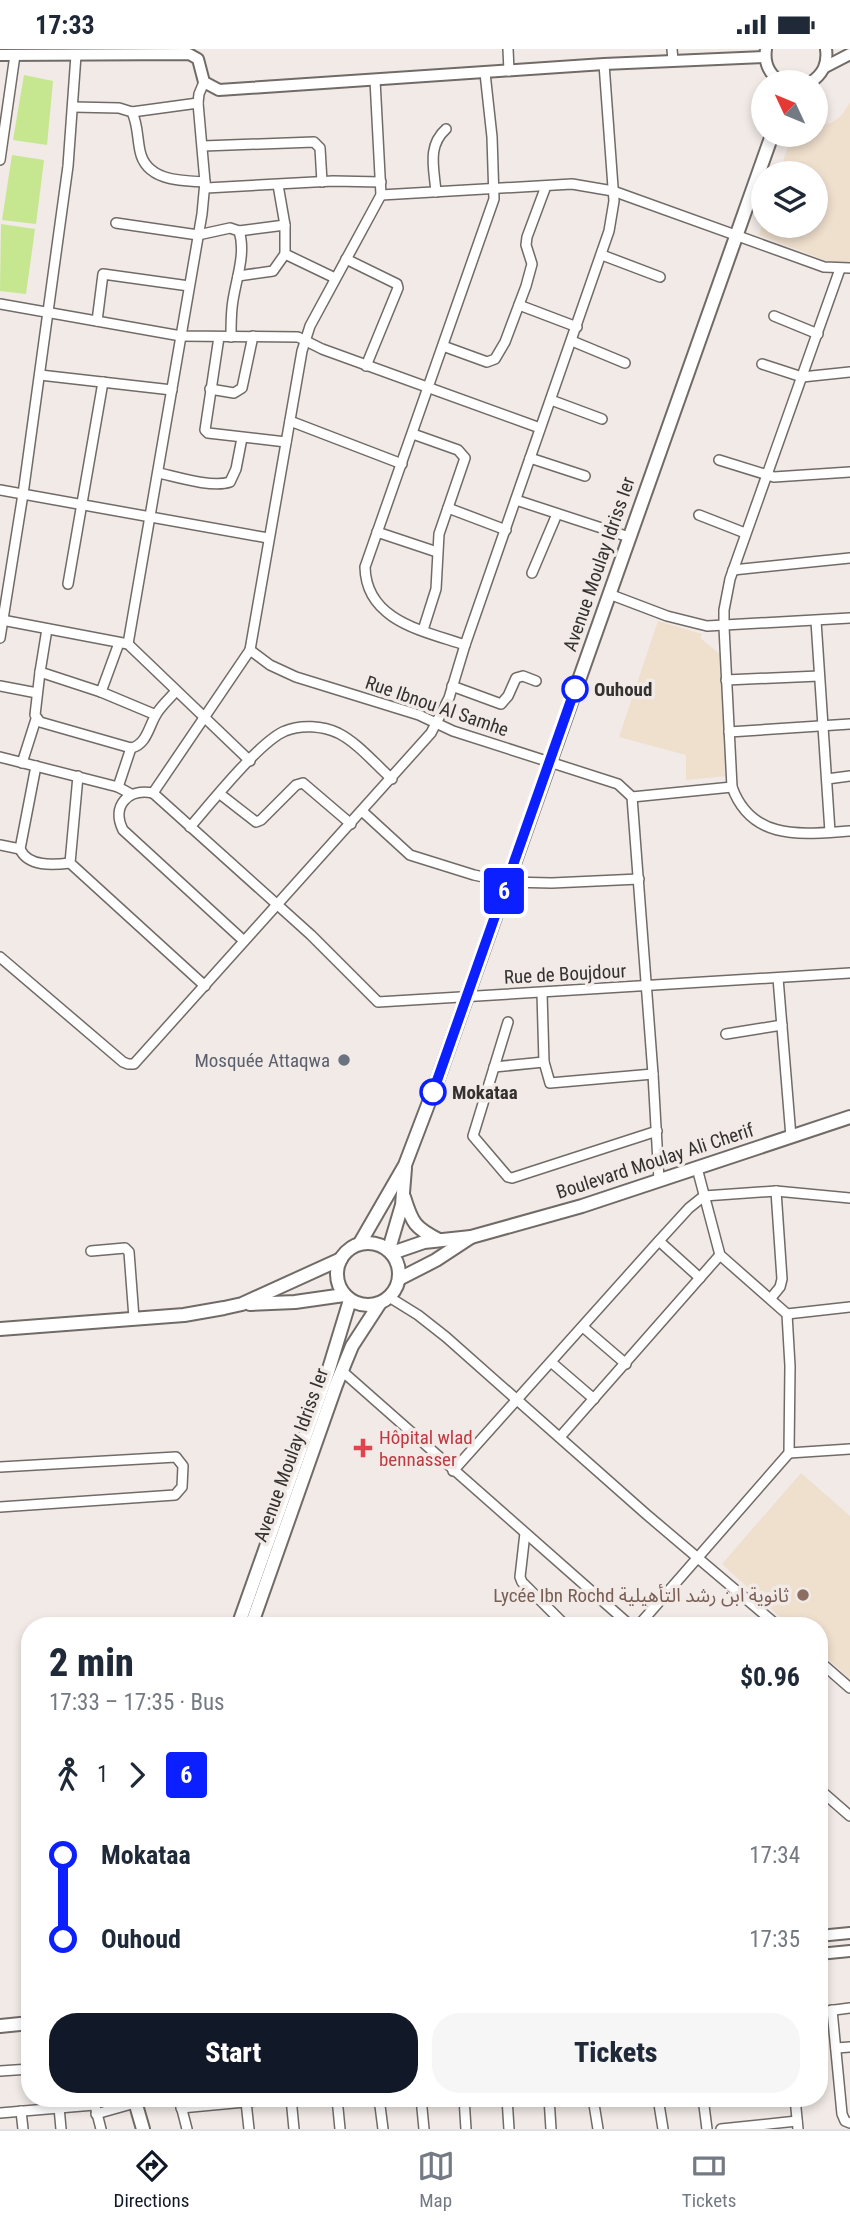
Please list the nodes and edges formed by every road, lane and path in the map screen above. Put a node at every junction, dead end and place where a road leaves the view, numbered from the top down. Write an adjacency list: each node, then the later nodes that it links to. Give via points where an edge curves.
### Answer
1 (508, 49): 13 (street)
2 (826, 49): 11 (street)
3 (45, 52): 4 (street); 8 (street)
4 (76, 52): 16 (street, via 189,54 198,59); 18 (street)
5 (766, 53): 9 (street)
6 (850, 54): 11 (street)
7 (0, 55): 8 (street)
8 (15, 55): 23 (street)
9 (673, 55): 10 (street)
10 (604, 64): 13 (street); 30 (street)
11 (825, 67): 12 (street)
12 (823, 70)
13 (509, 71): 14 (street)
14 (485, 73): 15 (street); 29 (street)
15 (375, 80): 16 (street, via 219,90); 25 (street)
16 (204, 82): 17 (street)
17 (198, 103): 19 (street); 21 (street)
18 (73, 107): 19 (street); 48 (street)
19 (132, 112): 26 (street, via 146,166 172,180)
20 (446, 129): 31 (street, via 432,146)
21 (203, 146): 24 (street, via 314,142 320,148); 26 (street)
22 (768, 147): 37 (main road, Avenue Moulay Idriss Ier)
23 (0, 160)
24 (322, 182): 25 (street); 27 (street)
25 (381, 182): 32 (street)
26 (206, 185): 27 (street); 36 (street)
27 (278, 185): 34 (street)
28 (546, 186): 29 (street); 30 (street, via 589,185); 47 (street, via 527,237 531,270)
29 (495, 189): 31 (street); 59 (street)
30 (613, 191): 37 (street); 39 (street)
31 (436, 192): 32 (street)
32 (381, 195): 40 (street)
33 (116, 223): 36 (street)
34 (285, 225): 35 (street); 38 (street)
35 (239, 231): 36 (street, via 230,228); 42 (street)
36 (198, 235): 45 (street)
37 (736, 236): 41 (street, via 824,267); 95 (main road, Avenue Moulay Idriss Ier)
38 (285, 254): 42 (street, via 273,271); 44 (street)
39 (602, 255): 43 (street); 51 (street)
40 (346, 259): 44 (street); 62 (street, via 398,288)
41 (845, 268): 52 (street)
42 (238, 276): 56 (street)
43 (660, 277)
44 (335, 278): 57 (street)
45 (189, 286): 50 (street, via 103,274); 53 (street)
46 (0, 304): 48 (street)
47 (519, 305): 51 (street); 59 (street, via 505,342 491,362)
48 (48, 312): 50 (street); 64 (street)
49 (774, 316): 52 (street)
50 (97, 321): 53 (street)
51 (578, 327): 58 (street)
52 (818, 334): 65 (street)
53 (181, 336): 55 (street); 69 (street)
54 (253, 336): 56 (street); 57 (street); 67 (street, via 242,389 234,393)
55 (219, 337): 56 (street); 67 (street)
56 (231, 337)
57 (305, 340): 62 (street); 72 (street)
58 (572, 341): 60 (street); 70 (street)
59 (443, 347): 68 (street)
60 (625, 363)
61 (762, 363): 65 (street)
62 (366, 366): 68 (street)
63 (850, 372): 65 (street)
64 (40, 375): 66 (street); 85 (street)
65 (802, 377): 82 (street)
66 (103, 382): 69 (street); 87 (street)
67 (210, 389): 75 (street, via 205,430)
68 (428, 389): 73 (street); 74 (street)
69 (172, 390): 81 (street)
70 (551, 400): 71 (street); 73 (street)
71 (602, 419)
72 (290, 421): 76 (street); 79 (street)
73 (540, 428): 77 (street)
74 (413, 434): 79 (street); 88 (street, via 465,456)
75 (242, 438): 76 (street); 81 (street, via 230,482)
76 (286, 442): 96 (street)
77 (530, 458): 83 (street); 86 (street)
78 (719, 460): 82 (street)
79 (402, 464): 93 (street)
80 (850, 472): 82 (street)
81 (159, 473): 91 (street)
82 (765, 475): 94 (street)
83 (585, 476)
84 (0, 490): 85 (street)
85 (23, 494): 87 (street); 104 (street)
86 (516, 500): 89 (street); 92 (street)
87 (83, 505): 91 (street); 101 (street)
88 (448, 508): 92 (street); 97 (street)
89 (557, 514): 95 (street); 100 (street)
90 (699, 515): 94 (street)
91 (150, 517): 96 (street); 110 (street)
92 (506, 530): 111 (street)
93 (377, 532): 97 (street); 108 (street, via 365,567 368,586 384,611)
94 (745, 533): 99 (street)
95 (629, 537): 102 (main road, Avenue Moulay Idriss Ier)
96 (268, 538): 112 (street)
97 (437, 552): 108 (street, via 439,575)
98 (850, 558): 99 (street)
99 (733, 570): 106 (street)
100 (533, 573)
101 (68, 585)
102 (609, 593): 106 (street, via 667,615); 133 (main road, Avenue Moulay Idriss Ier)
103 (850, 618): 105 (street)
104 (2, 620): 107 (street); 109 (street)
105 (816, 621): 106 (street); 114 (street)
106 (724, 627): 115 (street)
107 (47, 629): 110 (street); 113 (street)
108 (423, 630): 111 (street)
109 (0, 638)
110 (123, 644): 119 (street); 120 (street)
111 (465, 646): 118 (street)
112 (250, 650): 123 (street); 125 (street, Rue Ibnou Al Samhe, via 296,677)
113 (40, 673): 120 (street); 121 (street)
114 (818, 676): 115 (street); 127 (street)
115 (726, 680): 128 (street)
116 (536, 681): 118 (street, via 516,678 501,704)
117 (0, 686): 121 (street)
118 (452, 686): 125 (street)
119 (176, 691): 122 (street); 123 (street)
120 (101, 692): 122 (street)
121 (37, 693): 124 (street)
122 (156, 715): 129 (street, via 139,746)
123 (205, 717): 131 (street); 141 (street)
124 (37, 719): 129 (street); 132 (street)
125 (437, 724): 133 (street, Rue Ibnou Al Samhe); 137 (street)
126 (850, 724): 127 (street)
127 (823, 726): 128 (street); 138 (street)
128 (729, 732): 140 (street)
129 (131, 748): 139 (street)
130 (0, 757): 132 (street)
131 (250, 761): 137 (street, via 272,738 312,727 352,742); 143 (street)
132 (22, 762): 134 (street)
133 (549, 762): 144 (street, Rue Ibnou Al Samhe, via 618,784); 154 (main road, Avenue Moulay Idriss Ier)
134 (36, 766): 135 (street); 151 (street)
135 (78, 776): 139 (street); 152 (street)
136 (850, 776): 138 (street)
137 (392, 779): 145 (street)
138 (827, 779): 149 (street)
139 (118, 787): 142 (street)
140 (732, 787): 144 (street); 149 (street, via 742,807 768,828 803,834)
141 (153, 793): 142 (street); 147 (street, Rue de Boujdour)
142 (131, 794): 156 (street, via 121,809 122,830)
143 (220, 794): 146 (street, via 256,822 303,783); 147 (street)
144 (632, 797): 153 (street)
145 (362, 811): 146 (street); 154 (street, via 417,858)
146 (351, 824): 155 (street)
147 (190, 827): 155 (street, Rue de Boujdour)
148 (850, 831): 149 (street)
149 (830, 832)
150 (0, 845): 151 (street)
151 (20, 849): 152 (street, via 43,864)
152 (70, 863): 160 (street)
153 (639, 879): 154 (street); 161 (street)
154 (507, 882): 163 (main road, Avenue Moulay Idriss Ier)
155 (276, 905): 156 (street); 163 (street, Rue de Boujdour, via 378,1002)
156 (244, 941): 160 (street)
157 (0, 957): 160 (street, via 128,1064 138,1061)
158 (850, 973): 159 (street, Rue de Boujdour)
159 (778, 978): 161 (street, Rue de Boujdour); 165 (street)
160 (205, 986)
161 (646, 986): 162 (street, Rue de Boujdour); 169 (street)
162 (541, 993): 163 (street, Rue de Boujdour); 167 (street)
163 (466, 997): 173 (main road, Avenue Moulay Idriss Ier)
164 (508, 1022): 168 (street)
165 (782, 1025): 166 (street); 172 (street)
166 (726, 1034)
167 (544, 1062): 168 (street); 169 (street, via 548,1081 555,1084)
168 (494, 1067): 171 (street, via 473,1136 508,1177)
169 (653, 1073): 171 (street)
170 (850, 1117): 172 (main road, Boulevard Moulay Ali Cherif)
171 (657, 1131): 175 (street)
172 (791, 1137): 174 (main road, Boulevard Moulay Ali Cherif)
173 (405, 1165): 177 (main road); 183 (main road)
174 (697, 1168): 175 (main road, Boulevard Moulay Ali Cherif); 178 (street)
175 (659, 1180): 180 (main road, Boulevard Moulay Ali Cherif)
176 (776, 1191): 178 (street); 179 (street); 191 (street, via 782,1279)
177 (403, 1194): 181 (main road, via 413,1223); 185 (main road)
178 (704, 1196): 182 (street); 186 (street)
179 (850, 1198)
180 (471, 1237): 181 (main road, Boulevard Moulay Ali Cherif); 189 (main road, Boulevard Moulay Ali Cherif)
181 (439, 1240): 185 (main road, Boulevard Moulay Ali Cherif)
182 (659, 1241): 188 (street); 197 (street)
183 (360, 1243): 185 (main road, via 379,1244); 187 (main road)
184 (91, 1251): 196 (street, via 125,1248 129,1252)
185 (390, 1251): 189 (main road, via 399,1267)
186 (720, 1255): 188 (street); 191 (street)
187 (341, 1259): 190 (main road, via 337,1280); 193 (main road)
188 (700, 1278): 200 (street)
189 (399, 1279): 192 (main road)
190 (347, 1297): 192 (main road, via 363,1305); 193 (main road); 212 (main road, Avenue Moulay Idriss Ier, via 331,1363)
191 (771, 1298): 195 (street)
192 (385, 1300): 201 (main road, Avenue Moulay Idriss Ier, via 362,1328); 203 (street, via 418,1315)
193 (242, 1304): 196 (main road)
194 (850, 1307): 195 (street)
195 (787, 1314): 206 (street)
196 (134, 1318): 198 (main road)
197 (583, 1327): 199 (street); 200 (street)
198 (0, 1329)
199 (551, 1362): 202 (street); 203 (street)
200 (625, 1364): 202 (street)
201 (342, 1371): 208 (street); 213 (main road, Avenue Moulay Idriss Ier)
202 (594, 1399): 204 (street)
203 (518, 1400): 204 (street); 208 (street)
204 (561, 1437): 211 (street)
205 (850, 1449): 206 (street)
206 (789, 1453): 211 (street)
207 (0, 1467): 209 (street, via 176,1457 183,1466 183,1487 175,1495)
208 (453, 1471): 210 (street)
209 (0, 1507)
210 (525, 1533): 214 (street, via 520,1577); 215 (street)
211 (697, 1556): 216 (street); 217 (street)
212 (241, 1617)
213 (254, 1617)
214 (556, 1617)
215 (621, 1617)
216 (646, 1617)
217 (768, 1617)
218 (828, 1669): 219 (street)
219 (850, 1688)
220 (828, 1797): 221 (street)
221 (850, 1816)
222 (850, 1933): 223 (street)
223 (828, 1935)
224 (850, 1951): 225 (street)
225 (828, 1953)
226 (850, 2008): 227 (street)
227 (832, 2010): 228 (street); 232 (street)
228 (828, 2011)
229 (21, 2025): 230 (main road)
230 (0, 2026)
231 (850, 2047): 232 (street)
232 (836, 2048): 236 (street)
233 (21, 2070): 234 (street)
234 (0, 2071)
235 (850, 2086): 236 (street)
236 (839, 2087): 256 (street, via 842,2114)
237 (71, 2107): 253 (street)
238 (95, 2107): 260 (street)
239 (136, 2107): 261 (main road)
240 (181, 2107): 262 (street)
241 (247, 2107): 263 (street)
242 (290, 2107): 264 (street)
243 (338, 2107): 265 (street)
244 (380, 2107): 266 (street)
245 (422, 2107): 267 (street)
246 (465, 2107): 268 (street)
247 (508, 2107): 269 (street)
248 (550, 2107): 270 (street)
249 (594, 2107): 271 (street)
250 (659, 2107): 272 (street)
251 (704, 2107): 273 (street)
252 (795, 2107): 257 (street)
253 (59, 2108): 254 (street); 259 (street)
254 (21, 2111): 255 (street); 258 (street)
255 (0, 2113)
256 (850, 2123)
257 (798, 2125): 274 (street)
258 (23, 2129)
259 (61, 2129)
260 (101, 2129)
261 (143, 2129)
262 (187, 2129)
263 (249, 2129)
264 (294, 2129)
265 (340, 2129)
266 (383, 2129)
267 (424, 2129)
268 (466, 2129)
269 (509, 2129)
270 (551, 2129)
271 (598, 2129)
272 (663, 2129)
273 (707, 2129)
274 (721, 2129)

